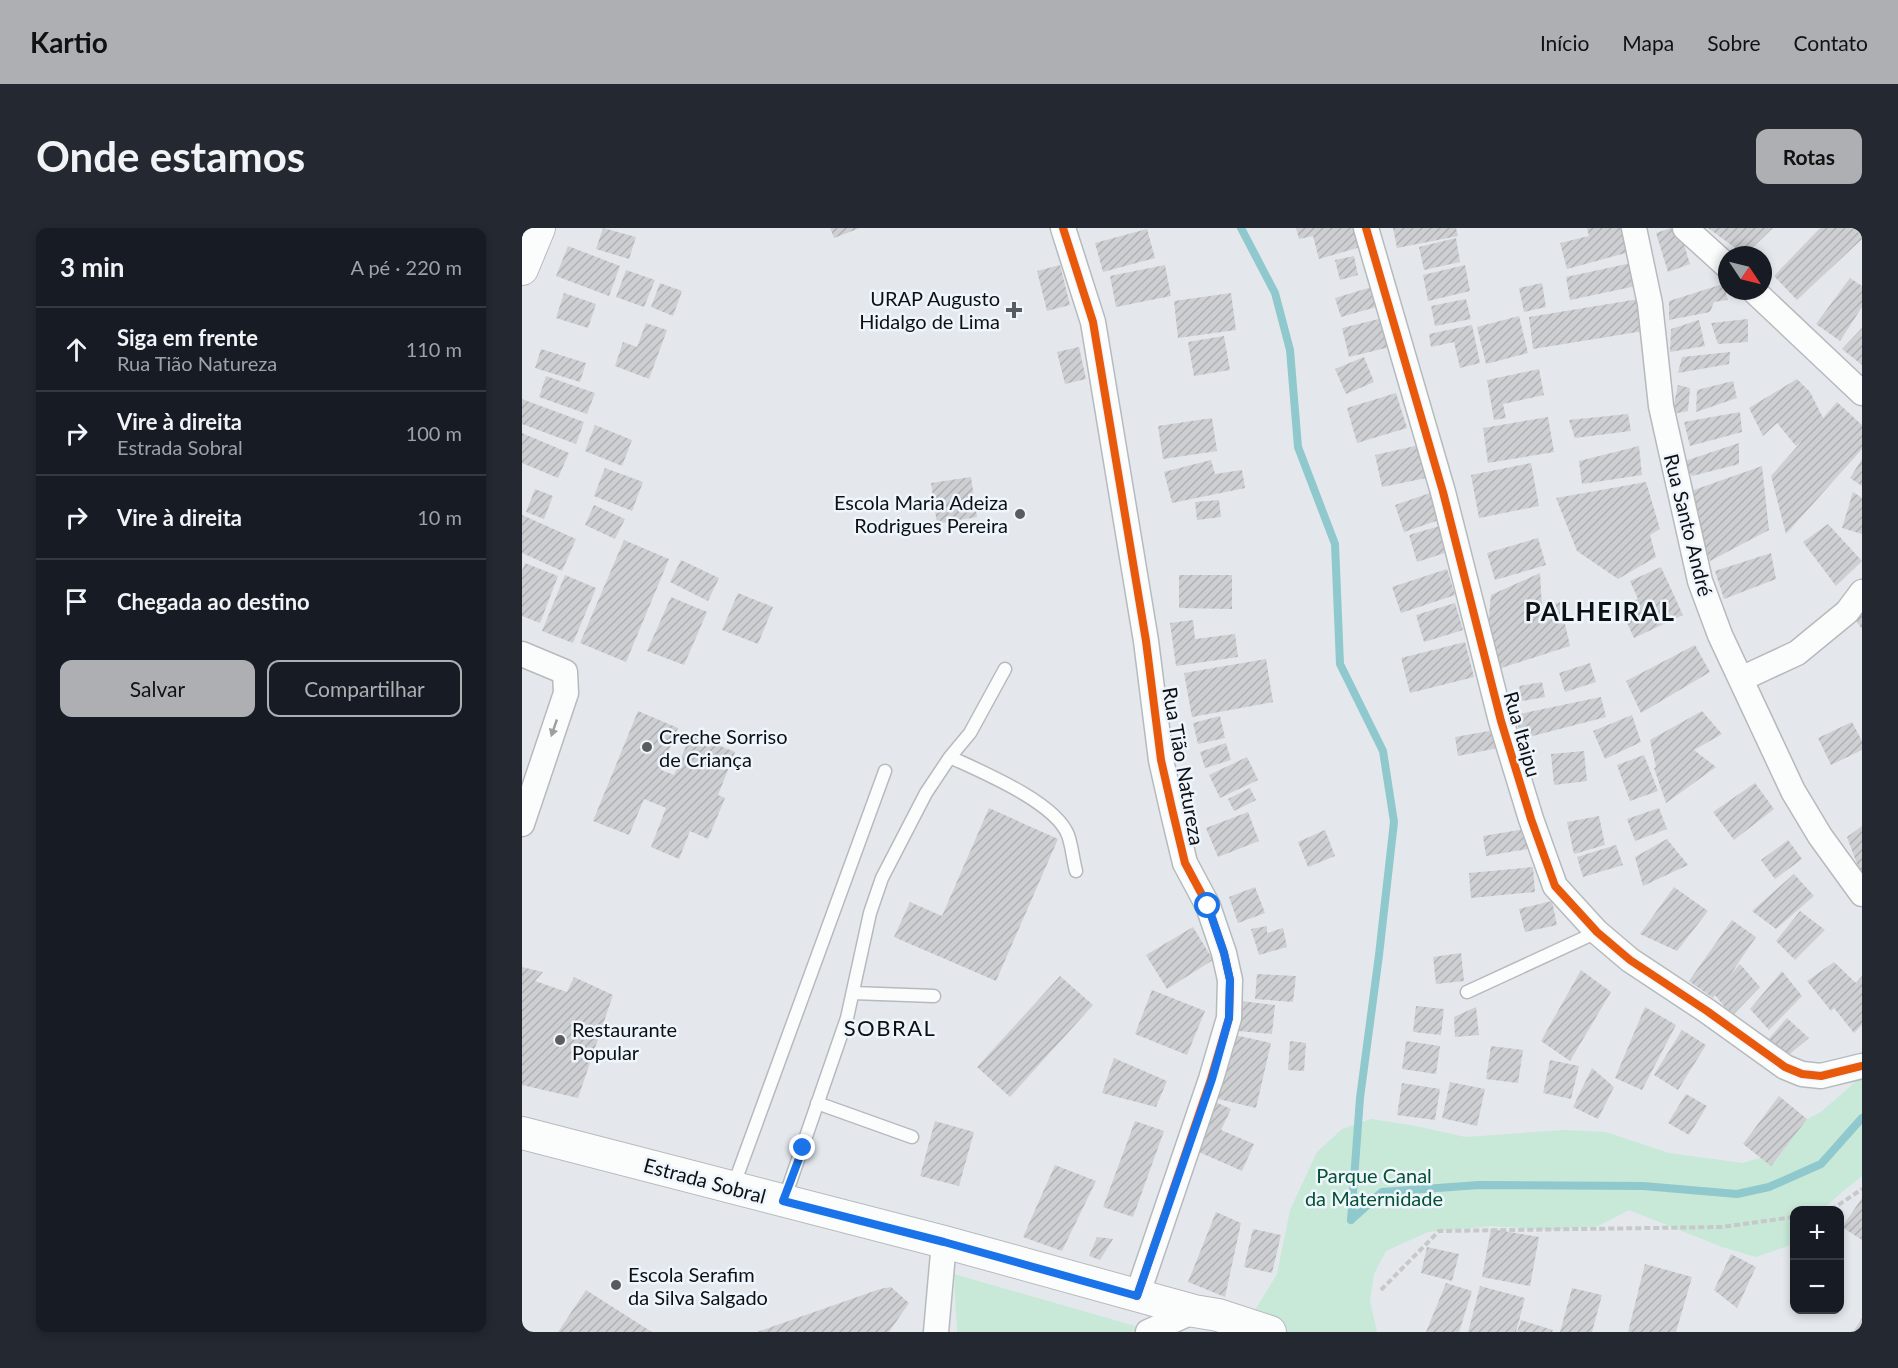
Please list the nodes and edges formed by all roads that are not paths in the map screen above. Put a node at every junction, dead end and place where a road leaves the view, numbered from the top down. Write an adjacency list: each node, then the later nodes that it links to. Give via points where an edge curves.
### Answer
1 (533, 228): 8 (street)
2 (539, 228): 8 (street)
3 (1063, 228): 31 (street, Rua Tião Natureza, via 1093,322 1144,630 1161,760 1185,863 1208,906 1230,980 1229,1018 1212,1079)
4 (1366, 228): 20 (street, Rua Itaipu, via 1443,492 1501,721 1531,819 1555,886)
5 (1634, 228): 14 (street, Rua Santo André, via 1650,304 1661,406 1683,512 1700,581)
6 (1685, 228): 7 (street)
7 (1718, 258)
8 (524, 264)
9 (1764, 300): 10 (street)
10 (1862, 393)
11 (1862, 592): 14 (street, via 1847,612 1797,653)
12 (522, 654): 17 (street, one-way to 17, via 565,672 566,693)
13 (1005, 669): 15 (lane, via 970,733)
14 (1741, 679): 19 (street, Rua Santo André, via 1793,791)
15 (950, 757): 18 (lane, via 1049,810 1068,834); 22 (lane, via 926,793 882,879 870,913)
16 (885, 771): 28 (lane)
17 (522, 824)
18 (1076, 871)
19 (1862, 894)
20 (1597, 932): 21 (lane); 24 (street, Rua Itaipu, via 1630,960 1785,1067 1821,1076)
21 (1467, 992)
22 (853, 993): 23 (lane); 25 (lane)
23 (934, 996)
24 (1862, 1066)
25 (818, 1103): 27 (lane); 29 (lane)
26 (522, 1133): 28 (street, Estrada Sobral)
27 (912, 1137)
28 (733, 1187): 29 (street, Estrada Sobral)
29 (783, 1201): 30 (street, Estrada Sobral)
30 (944, 1242): 31 (street, Estrada Sobral); 33 (street)
31 (1137, 1296): 32 (street, Estrada Sobral)
32 (1206, 1313): 34 (street); 35 (street, Estrada Sobral)
33 (936, 1332)
34 (1148, 1332)
35 (1270, 1332)

